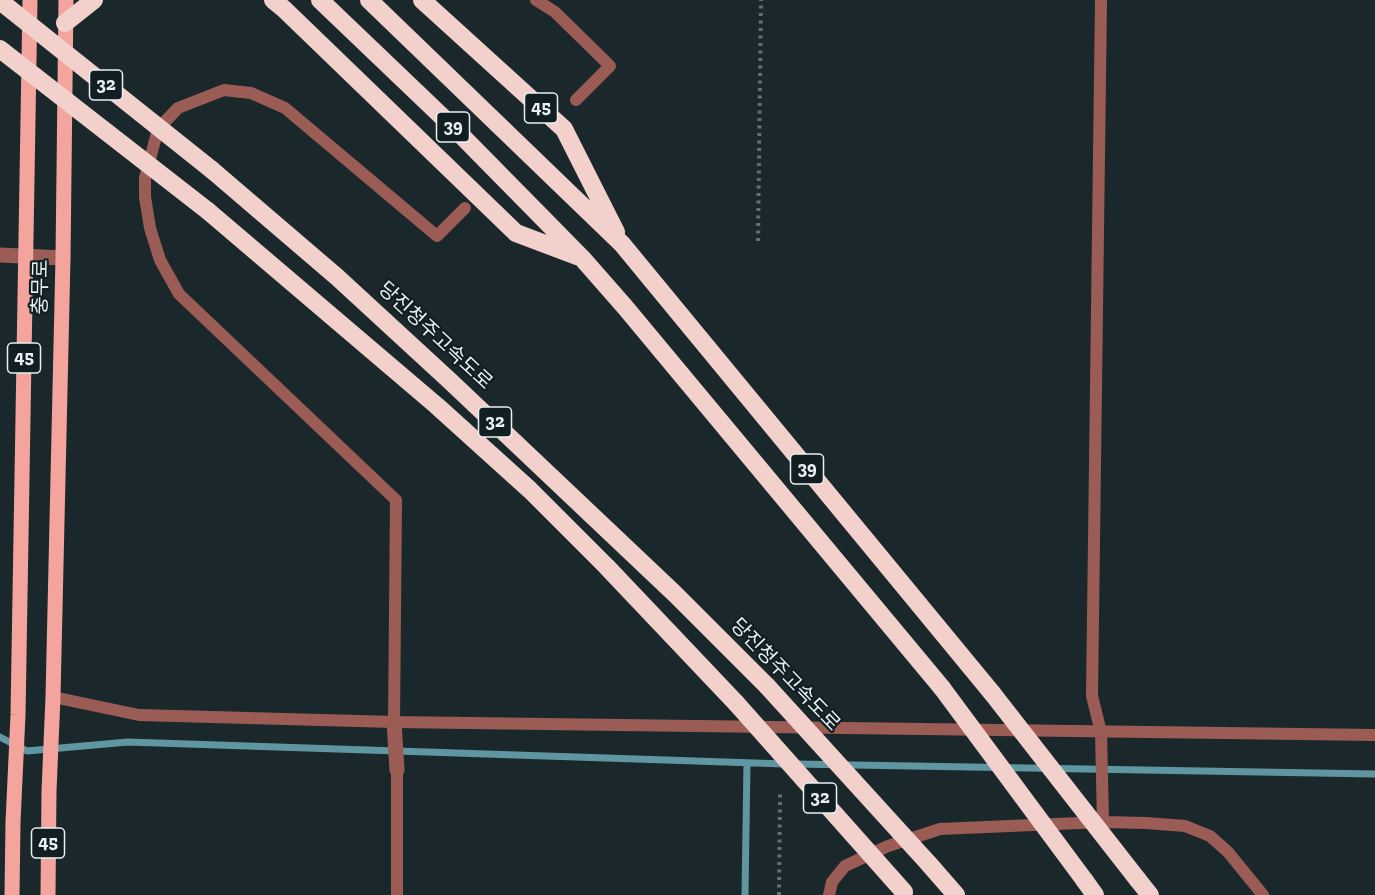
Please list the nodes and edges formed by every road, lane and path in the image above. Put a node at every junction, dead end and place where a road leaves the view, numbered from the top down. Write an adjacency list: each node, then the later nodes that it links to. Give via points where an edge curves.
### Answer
1 (30, 0): 19 (main road, 충무로 / 45)
2 (66, 0): 12 (main road, 충무로)
3 (94, 0): 12 (highway)
4 (273, 0): 21 (highway, via 516,233)
5 (320, 0): 21 (highway, 39)
6 (369, 0): 17 (highway, 39)
7 (422, 0): 17 (highway, 45, via 564,129)
8 (536, 0): 14 (lane, via 555,12 610,66)
9 (761, 0): 16 (path)
10 (1101, 0): 24 (lane, via 1092,696)
11 (0, 2): 36 (highway, 당진청주고속도로 / 32, bridge, via 212,170 450,381 767,686)
12 (65, 23): 20 (main road, 충무로 / 45)
13 (0, 49): 30 (highway, 32, bridge, via 208,212 530,490 736,704)
14 (576, 100)
15 (465, 208): 23 (lane, via 437,236 285,108 251,93 224,90 178,108 158,129 145,178 150,228 160,260 179,294 396,500)
16 (758, 242)
17 (622, 244): 37 (highway, 39, bridge, via 992,693)
18 (0, 255): 19 (street)
19 (26, 255): 20 (street); 31 (main road, 충무로 / 45)
20 (63, 258): 22 (main road, 충무로 / 45)
21 (582, 258): 29 (highway, 39, bridge, via 942,688)
22 (53, 697): 23 (lane, via 139,715); 32 (main road, 충무로 / 45)
23 (394, 723): 24 (lane); 26 (street)
24 (1101, 732): 25 (lane); 28 (lane)
25 (1375, 735)
26 (398, 770): 33 (lane)
27 (780, 792): 34 (path)
28 (1103, 822): 35 (lane, via 940,830 888,846 845,866 832,882); 38 (lane, via 1185,826 1210,836)
29 (1090, 888)
30 (906, 893)
31 (12, 895)
32 (48, 895)
33 (397, 895)
34 (779, 895)
35 (829, 895)
36 (956, 895)
37 (1150, 895)
38 (1263, 895)

